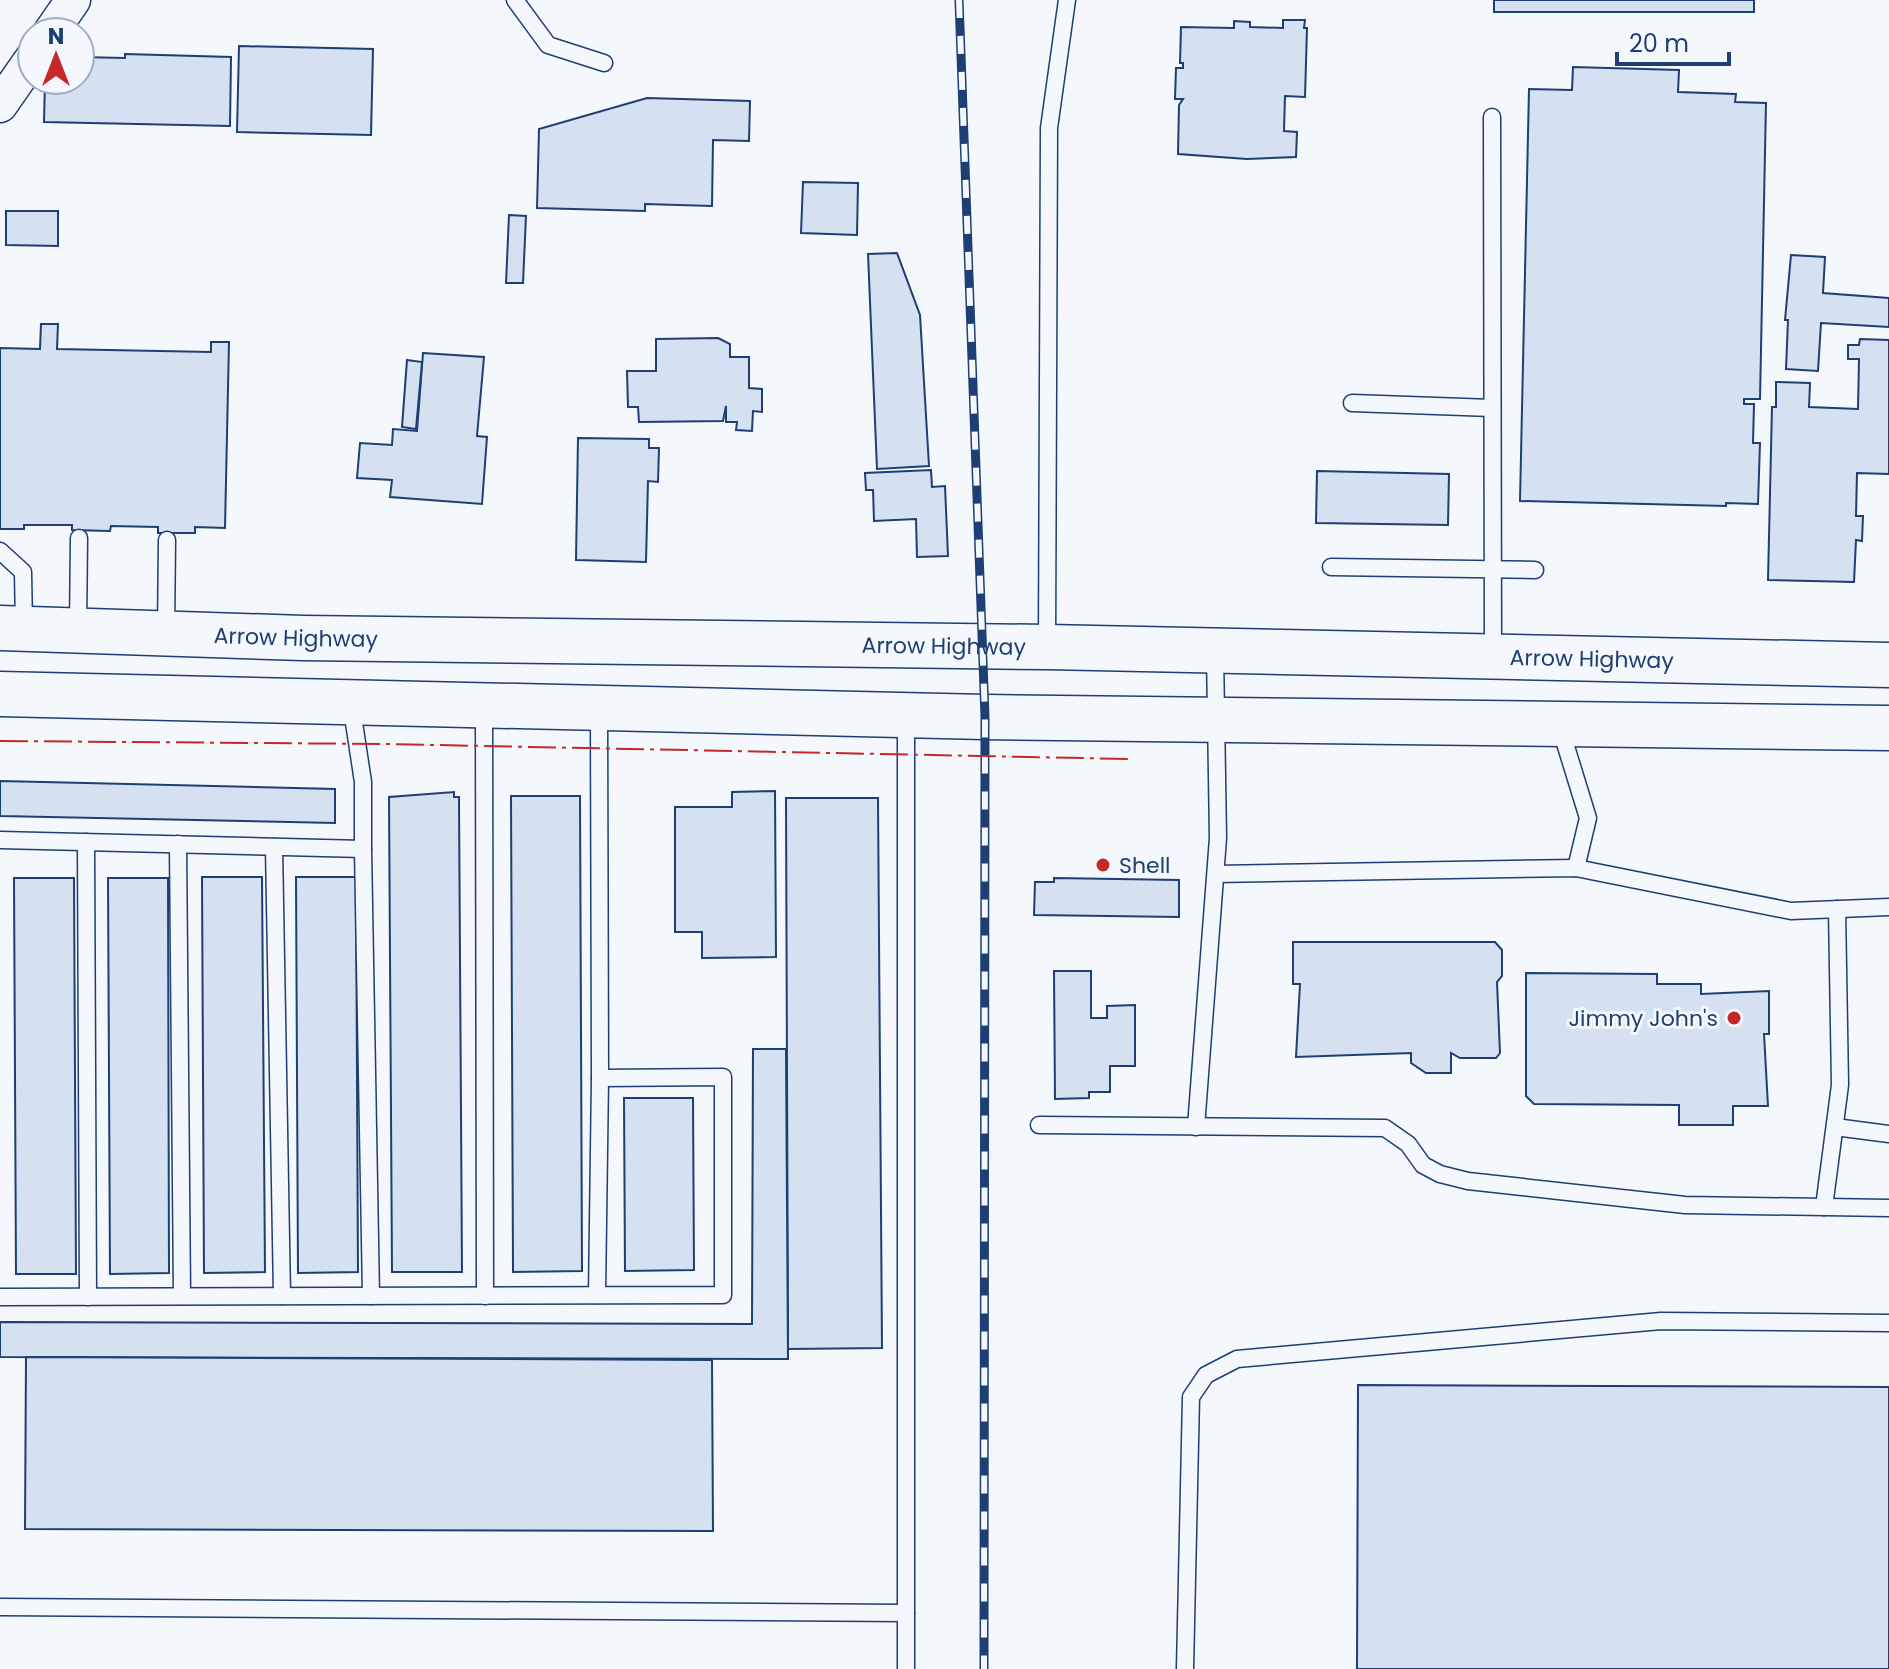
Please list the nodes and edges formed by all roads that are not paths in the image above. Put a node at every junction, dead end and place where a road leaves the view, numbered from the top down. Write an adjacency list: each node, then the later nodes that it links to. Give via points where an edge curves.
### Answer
1 (515, 0): 3 (lane, via 548,45)
2 (1067, 0): 18 (lane, via 1049,128)
3 (604, 63)
4 (16, 82): 5 (street)
5 (0, 105)
6 (1492, 117): 8 (lane)
7 (1352, 403): 8 (lane)
8 (1492, 408): 13 (lane)
9 (79, 538): 16 (lane)
10 (167, 540): 17 (lane)
11 (0, 551): 15 (lane, via 23,572)
12 (1331, 567): 13 (lane)
13 (1492, 570): 14 (lane); 20 (lane)
14 (1535, 570)
15 (12, 628): 16 (main road, Arrow Highway)
16 (78, 630): 17 (main road, Arrow Highway)
17 (166, 634): 18 (main road, Arrow Highway)
18 (1047, 647): 19 (main road, Arrow Highway)
19 (1215, 652): 20 (main road, Arrow Highway); 27 (lane)
20 (1493, 656): 21 (main road, Arrow Highway)
21 (1889, 665)
22 (0, 694): 23 (main road)
23 (351, 702): 24 (main road); 34 (lane, via 363,782)
24 (484, 705): 25 (main road); 50 (lane)
25 (599, 707): 26 (main road); 39 (lane)
26 (906, 715): 27 (main road); 55 (lane)
27 (1219, 719): 28 (main road); 36 (lane)
28 (1559, 724): 29 (main road); 35 (lane, via 1588,818)
29 (1889, 728)
30 (0, 840): 31 (lane)
31 (86, 842): 32 (lane); 52 (lane)
32 (178, 844): 33 (lane); 47 (lane)
33 (274, 847): 34 (lane); 48 (lane)
34 (363, 849): 49 (lane)
35 (1576, 868): 36 (lane); 38 (lane, via 1791,911)
36 (1216, 874): 41 (lane)
37 (1889, 907): 38 (lane)
38 (1837, 909): 42 (lane, via 1840,1085)
39 (600, 1078): 46 (lane); 46 (lane, via 723,1077 723,1295)
40 (1039, 1125): 41 (lane)
41 (1196, 1127): 44 (lane, via 1385,1128 1408,1144 1423,1165 1468,1181 1685,1205)
42 (1835, 1127): 43 (lane); 44 (lane)
43 (1889, 1134)
44 (1824, 1207): 45 (lane)
45 (1889, 1208)
46 (597, 1295): 50 (lane)
47 (182, 1296): 48 (lane); 52 (lane)
48 (282, 1296): 49 (lane)
49 (371, 1296): 50 (lane)
50 (485, 1296)
51 (0, 1297): 52 (lane)
52 (88, 1297)
53 (1889, 1323): 57 (lane, via 1661,1321 1237,1359 1206,1375 1191,1397)
54 (0, 1607): 55 (lane)
55 (906, 1613): 56 (lane)
56 (906, 1669)
57 (1185, 1669)

